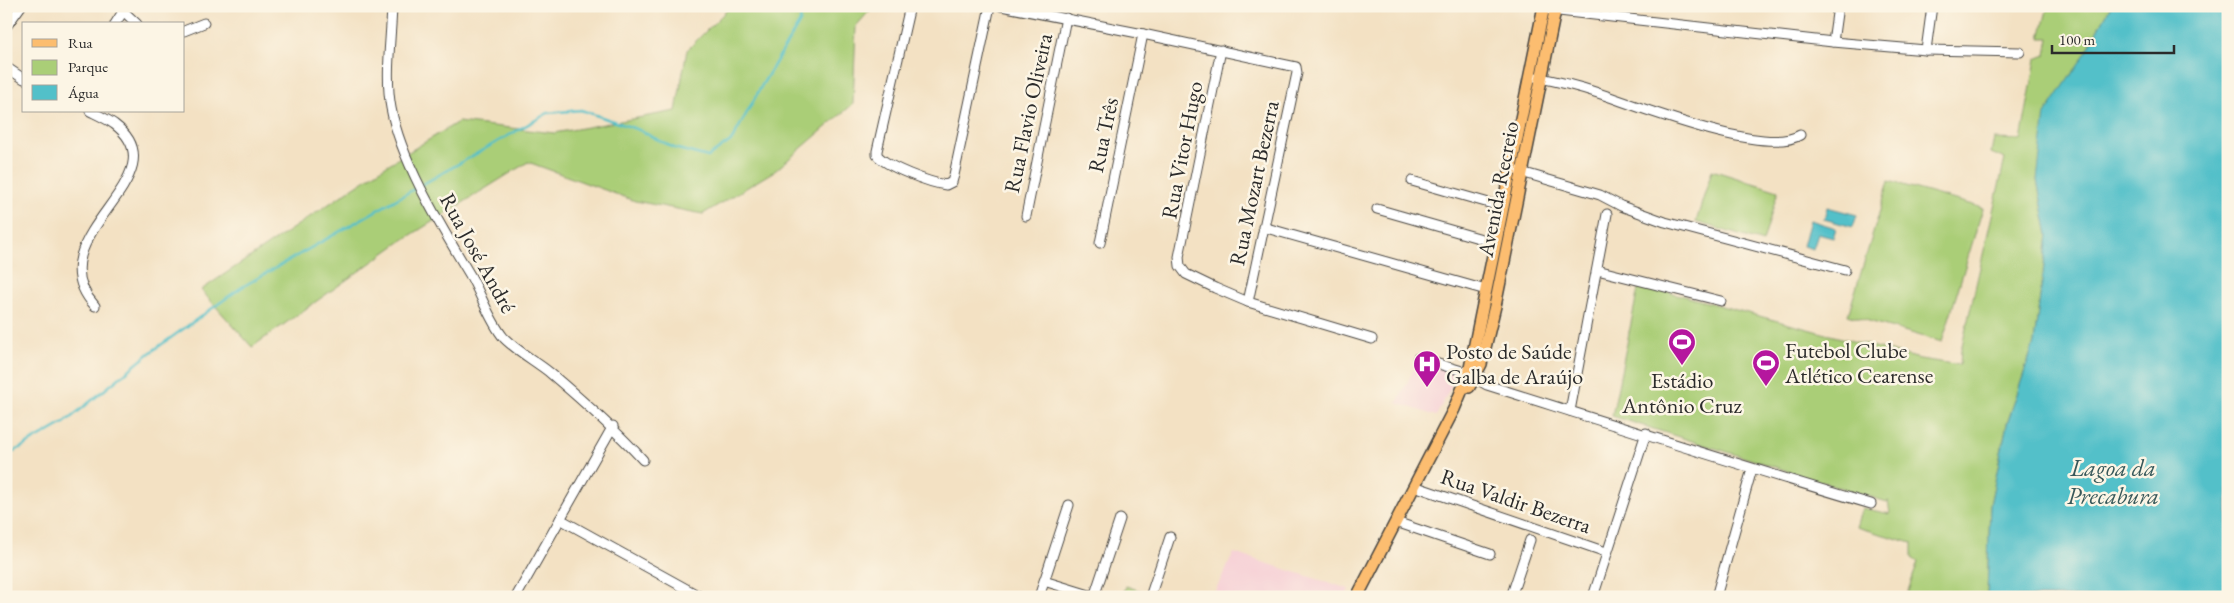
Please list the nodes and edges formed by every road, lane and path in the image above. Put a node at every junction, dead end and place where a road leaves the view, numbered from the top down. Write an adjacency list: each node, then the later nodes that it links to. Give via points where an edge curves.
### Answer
1 (21, 6): 14 (street)
2 (392, 6): 45 (street, Rua José André, via 391,108 426,198 502,334)
3 (910, 6): 4 (street, via 876,151 890,164 942,184 950,184 954,175)
4 (990, 6)
5 (1001, 6): 10 (street)
6 (1838, 6): 17 (street)
7 (1932, 6): 19 (street)
8 (121, 8): 11 (street); 12 (street)
9 (1550, 8): 17 (street); 22 (main road, Avenida Recreio)
10 (1066, 18): 16 (street); 31 (street, Rua Flavio Oliveira)
11 (116, 22)
12 (135, 22)
13 (204, 23): 15 (street)
14 (6, 27)
15 (185, 31)
16 (1143, 34): 18 (street); 33 (street, Rua Três)
17 (1833, 42): 19 (street)
18 (1221, 50): 32 (street, Rua Mozart Bezerra, via 1295,65 1297,73); 39 (street, Rua Vitor Hugo, via 1179,257 1180,266 1186,274)
19 (1926, 50): 20 (street)
20 (2020, 52)
21 (6, 67): 23 (street)
22 (1535, 77): 25 (street, via 1598,92 1737,136 1778,141); 26 (main road, Avenida Recreio)
23 (22, 78)
24 (92, 112): 40 (street, via 124,134 135,158 129,178 80,256 81,287)
25 (1800, 135)
26 (1516, 170): 28 (main road, Avenida Recreio); 36 (street, via 1600,195 1665,222); 43 (main road, Avenida Recreio, via 1495,306 1481,364)
27 (1412, 181): 28 (street)
28 (1503, 207): 34 (main road, Avenida Recreio)
29 (1377, 209): 34 (street)
30 (1607, 214): 35 (street)
31 (1026, 216)
32 (1263, 227): 37 (street); 39 (street, Rua Mozart Bezerra)
33 (1100, 243)
34 (1496, 243): 37 (main road, Avenida Recreio)
35 (1597, 270): 38 (street); 44 (street)
36 (1845, 270)
37 (1486, 290): 43 (main road, Avenida Recreio)
38 (1722, 301)
39 (1248, 302): 41 (street)
40 (95, 306)
41 (1372, 339)
42 (1418, 358): 43 (street)
43 (1472, 376): 44 (street, via 1486,385); 49 (main road)
44 (1570, 411): 46 (street)
45 (613, 426): 47 (street, Rua José André); 52 (street)
46 (1646, 434): 48 (street); 57 (street)
47 (643, 460)
48 (1752, 469): 50 (street); 68 (street)
49 (1414, 486): 54 (main road); 57 (street, Rua Valdir Bezerra)
50 (1870, 504)
51 (1069, 505): 59 (street)
52 (560, 519): 60 (street); 61 (street)
53 (1120, 519): 63 (street)
54 (1396, 522): 58 (street); 65 (main road)
55 (1170, 537): 64 (street)
56 (1530, 540): 66 (street)
57 (1606, 552): 67 (street)
58 (1490, 554)
59 (1044, 581): 62 (street); 63 (street)
60 (516, 597)
61 (701, 597)
62 (1038, 597)
63 (1095, 597)
64 (1150, 597)
65 (1357, 597)
66 (1511, 597)
67 (1593, 597)
68 (1716, 597)

